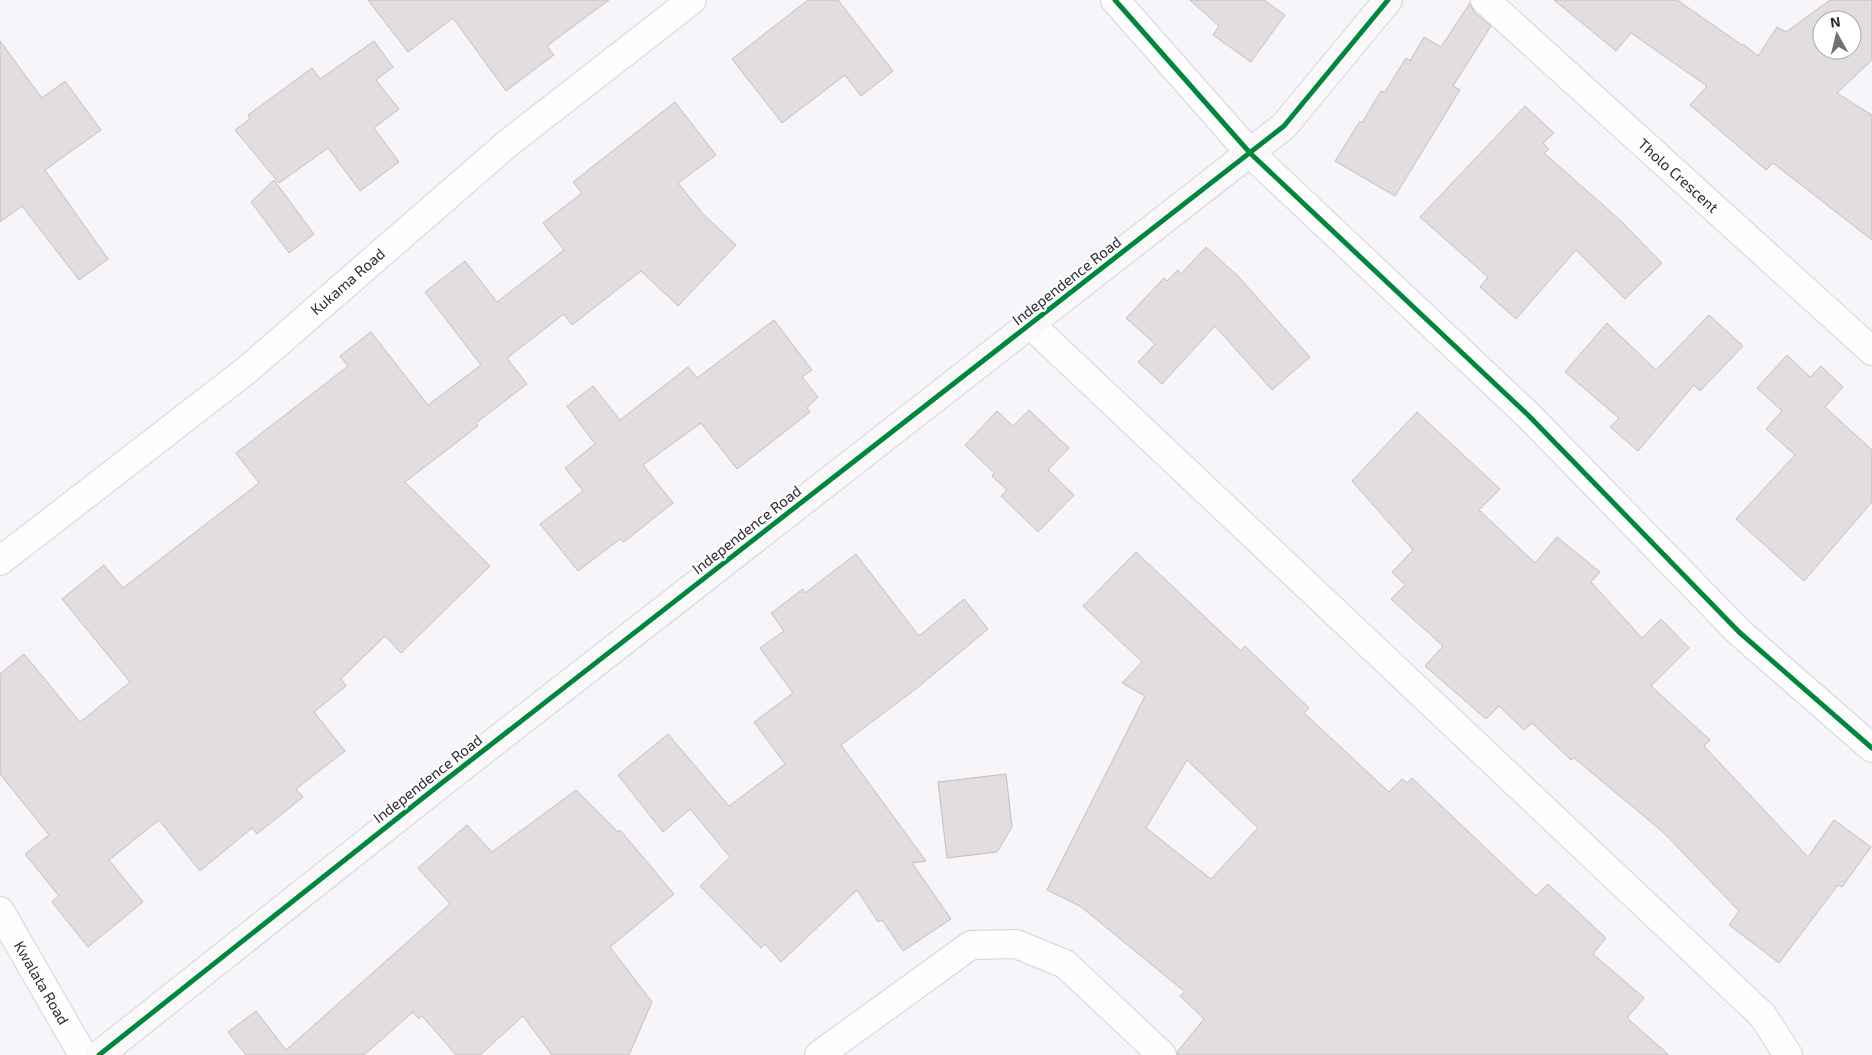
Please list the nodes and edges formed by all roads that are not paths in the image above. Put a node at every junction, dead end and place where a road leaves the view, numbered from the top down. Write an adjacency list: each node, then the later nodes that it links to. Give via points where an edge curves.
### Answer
1 (692, 0): 8 (street, Kukama Road, via 507,144 248,369)
2 (1115, 0): 5 (street)
3 (1388, 0): 5 (street, Independence Road, via 1284,126)
4 (1484, 0): 7 (street, Tholo Crescent)
5 (1250, 153): 6 (street, Independence Road); 9 (street, via 1528,416 1739,632)
6 (1031, 325): 12 (street, Independence Road, via 435,788); 15 (street, via 1763,1016)
7 (1872, 351)
8 (0, 560)
9 (1872, 748)
10 (0, 911): 11 (street, Kwalata Road)
11 (83, 1055)
12 (99, 1055)
13 (819, 1055): 14 (street, via 971,945 1016,944 1065,964)
14 (1162, 1055)
15 (1788, 1055)

